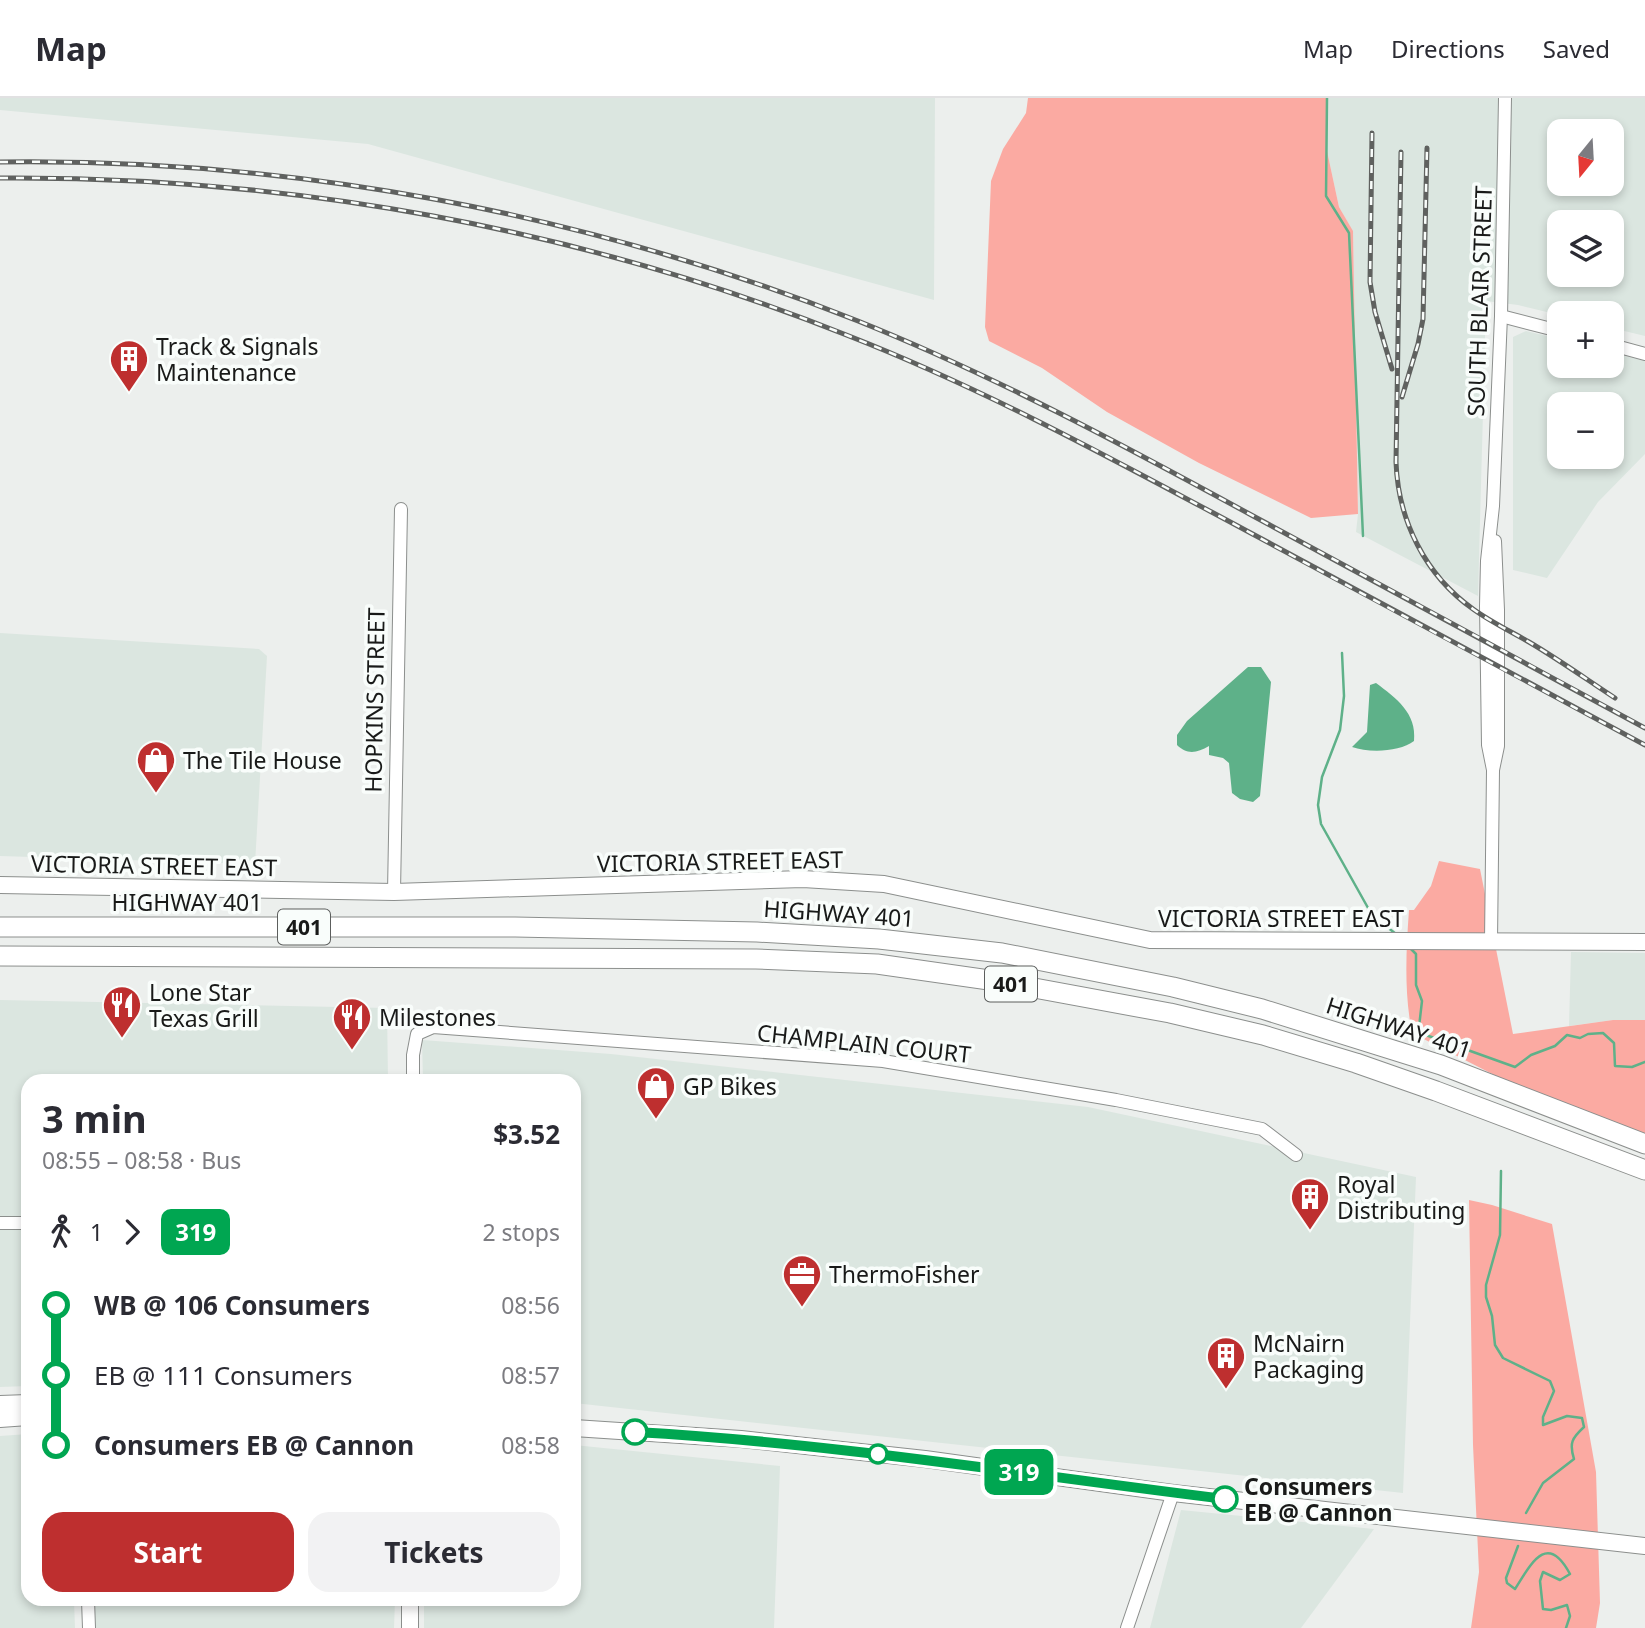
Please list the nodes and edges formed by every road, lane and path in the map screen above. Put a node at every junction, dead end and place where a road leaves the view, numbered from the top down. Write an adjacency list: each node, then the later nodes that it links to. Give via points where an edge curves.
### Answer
1 (1505, 98): 2 (street, SOUTH BLAIR STREET)
2 (1501, 316): 3 (street); 12 (street, SOUTH BLAIR STREET, via 1486,619 1488,745 1493,770)
3 (1547, 328)
4 (1624, 348): 5 (street)
5 (1645, 354)
6 (401, 509): 8 (street, HOPKINS STREET)
7 (0, 885): 8 (main road, VICTORIA STREET EAST)
8 (394, 892): 12 (main road, VICTORIA STREET EAST, via 803,878 884,884 1150,940)
9 (0, 920): 11 (highway)
10 (0, 927): 11 (highway, HIGHWAY 401 / 401)
11 (93, 927): 16 (highway, HIGHWAY 401 / 401, via 757,932 1002,953 1262,1009 1441,1065)
12 (1491, 941): 13 (main road, VICTORIA STREET EAST)
13 (1645, 943)
14 (0, 958): 18 (highway, HIGHWAY 401 / 401, via 756,959 877,964 1170,1013 1263,1035 1413,1083)
15 (413, 1074): 17 (street, CHAMPLAIN COURT, via 417,1034 433,1027 883,1061 1262,1129)
16 (1645, 1144)
17 (1296, 1155)
18 (1645, 1170)
19 (0, 1223): 20 (street)
20 (21, 1223)
21 (21, 1403): 22 (main road)
22 (0, 1404)
23 (21, 1418): 24 (main road)
24 (0, 1419)
25 (581, 1428): 26 (main road, via 754,1440)
26 (1173, 1493): 27 (main road); 32 (street)
27 (1645, 1546)
28 (88, 1606): 30 (street)
29 (410, 1606): 31 (main road)
30 (89, 1628)
31 (410, 1628)
32 (1127, 1628)

